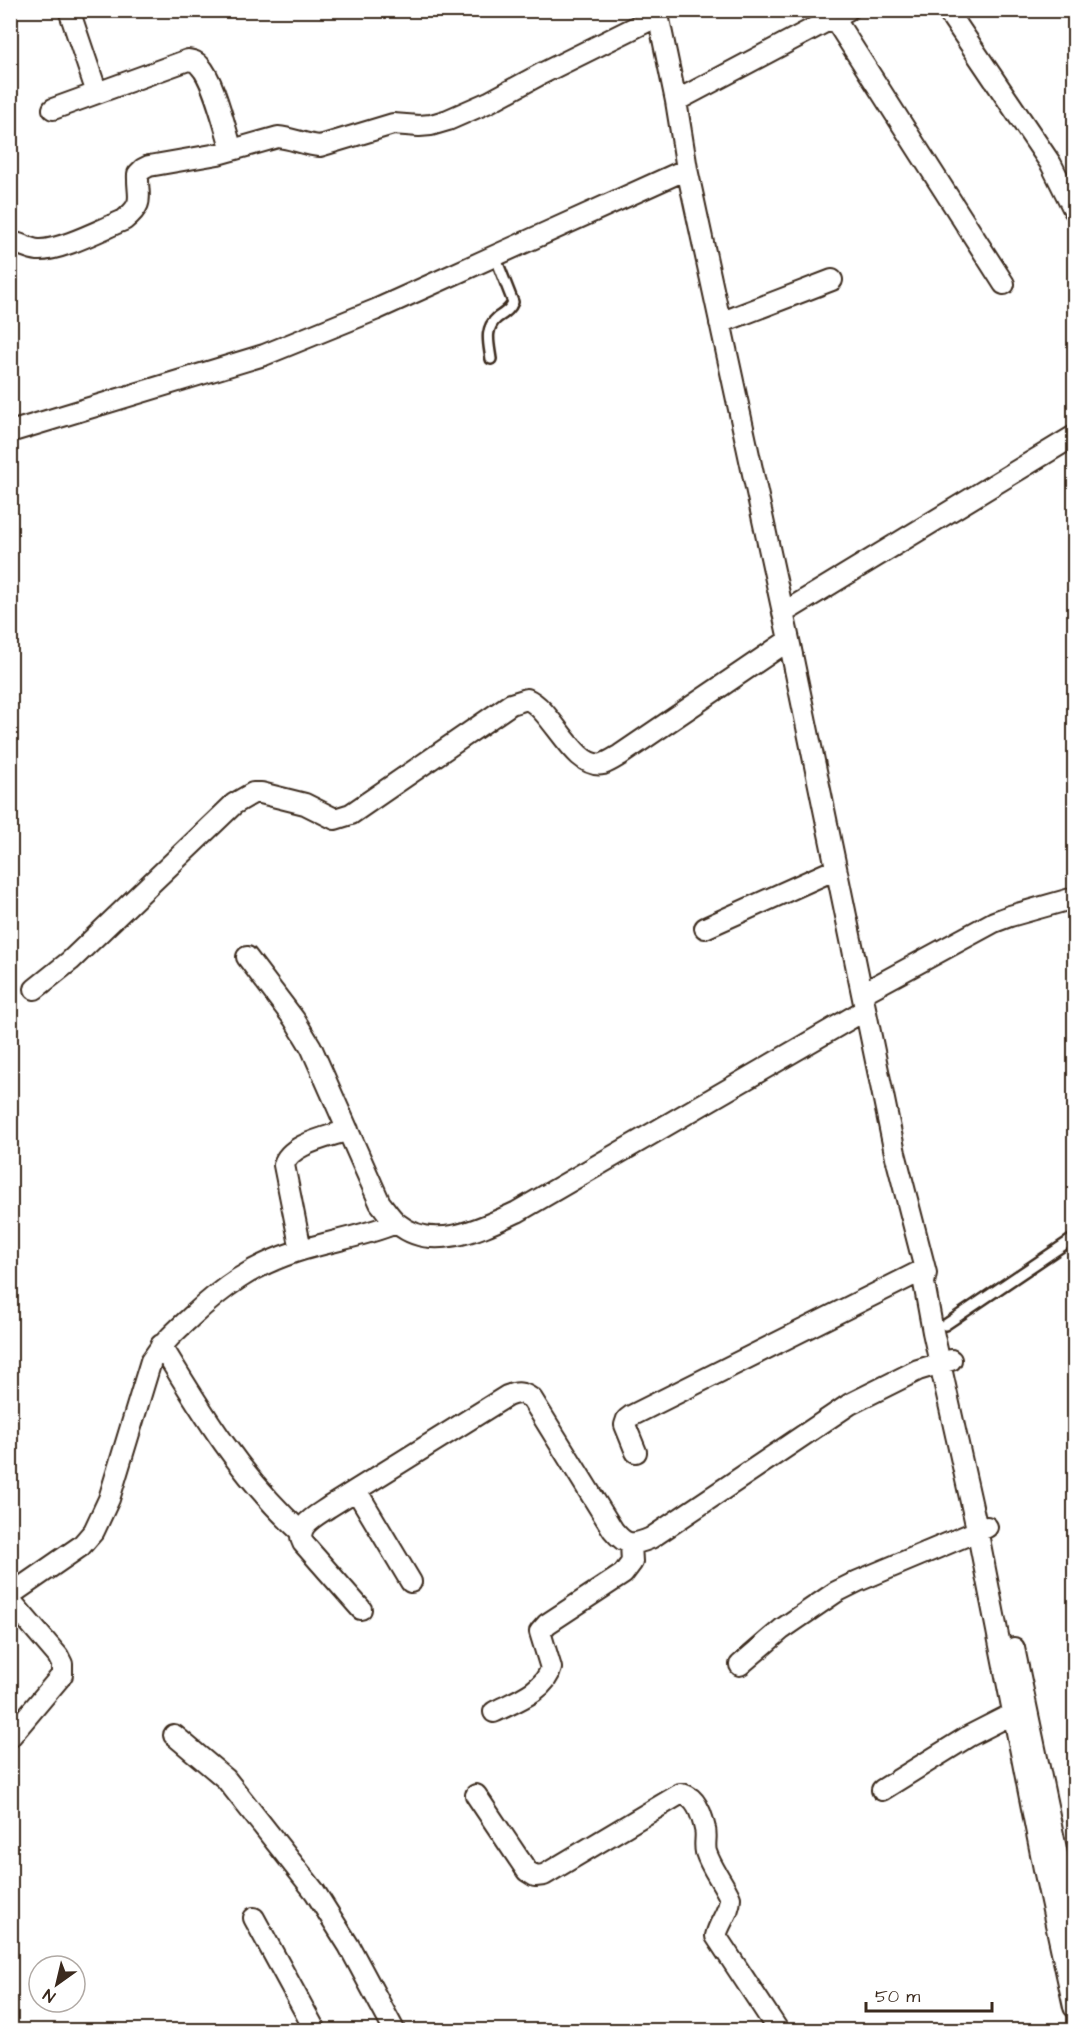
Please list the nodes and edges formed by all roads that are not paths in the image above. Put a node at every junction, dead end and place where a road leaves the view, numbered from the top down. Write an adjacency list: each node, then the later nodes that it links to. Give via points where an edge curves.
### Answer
1 (69, 10): 5 (street)
2 (947, 10): 10 (street, via 1051,164)
3 (657, 13): 6 (street); 8 (street, via 448,120 419,126 393,124 320,146 278,137)
4 (841, 14): 6 (street); 14 (street)
5 (97, 93): 7 (street); 8 (street, via 194,61 209,78)
6 (676, 101): 9 (street)
7 (53, 109)
8 (232, 150): 11 (street, via 142,169 138,174 139,202 124,220 52,248 37,250)
9 (687, 169): 12 (street); 15 (street)
10 (1074, 210)
11 (10, 242)
12 (495, 256): 16 (lane, via 513,302 489,328); 17 (street, via 264,355)
13 (832, 280): 15 (street)
14 (1004, 284)
15 (720, 323): 19 (street)
16 (491, 359)
17 (10, 432)
18 (1074, 436): 19 (street)
19 (783, 613): 20 (street)
20 (789, 640): 21 (street); 25 (street, via 604,764 591,764 578,754 542,709 527,699 511,704 341,819 329,818 306,804 252,793 234,804 70,961)
21 (836, 868): 23 (street); 26 (street)
22 (1074, 898): 26 (street, via 994,922)
23 (705, 927)
24 (247, 957): 27 (street, via 311,1047)
25 (35, 989)
26 (864, 1001): 28 (street, via 492,1224 454,1236 431,1238); 31 (street, via 895,1153)
27 (348, 1130): 28 (street, via 375,1194); 30 (street, via 301,1147 285,1161)
28 (396, 1223): 30 (street)
29 (1074, 1238): 32 (lane)
30 (301, 1250): 33 (street, via 259,1266 223,1288)
31 (926, 1271): 32 (street, via 934,1282); 34 (street, via 924,1283); 35 (street, via 627,1419 625,1425)
32 (945, 1325): 34 (street)
33 (161, 1345): 38 (street, via 195,1402 257,1488); 41 (street, via 151,1361 109,1500 94,1532 81,1546)
34 (947, 1361): 37 (street); 39 (street, via 892,1382 850,1404 651,1538)
35 (636, 1452)
36 (356, 1490): 38 (street, via 308,1522); 39 (street, via 516,1392 532,1399 613,1530); 40 (street)
37 (983, 1528): 44 (street, via 836,1592 782,1629); 45 (street)
38 (301, 1532): 43 (street, via 303,1543)
39 (631, 1544): 46 (street, via 632,1562 623,1574 540,1632 551,1668 544,1681 532,1692)
40 (411, 1582)
41 (10, 1595)
42 (10, 1600): 48 (street, via 63,1664 62,1675)
43 (361, 1609)
44 (740, 1665)
45 (1019, 1710): 49 (street); 51 (street)
46 (494, 1712)
47 (174, 1736): 56 (street, via 226,1779 315,1892)
48 (10, 1737)
49 (882, 1790)
50 (476, 1795): 57 (street, via 527,1871 540,1876 680,1794 687,1794 698,1807 706,1850 730,1898 716,1935)
51 (1057, 1890): 53 (street); 54 (street)
52 (254, 1918): 55 (street)
53 (1074, 1935)
54 (1074, 2007)
55 (315, 2031)
56 (394, 2031)
57 (778, 2031)

